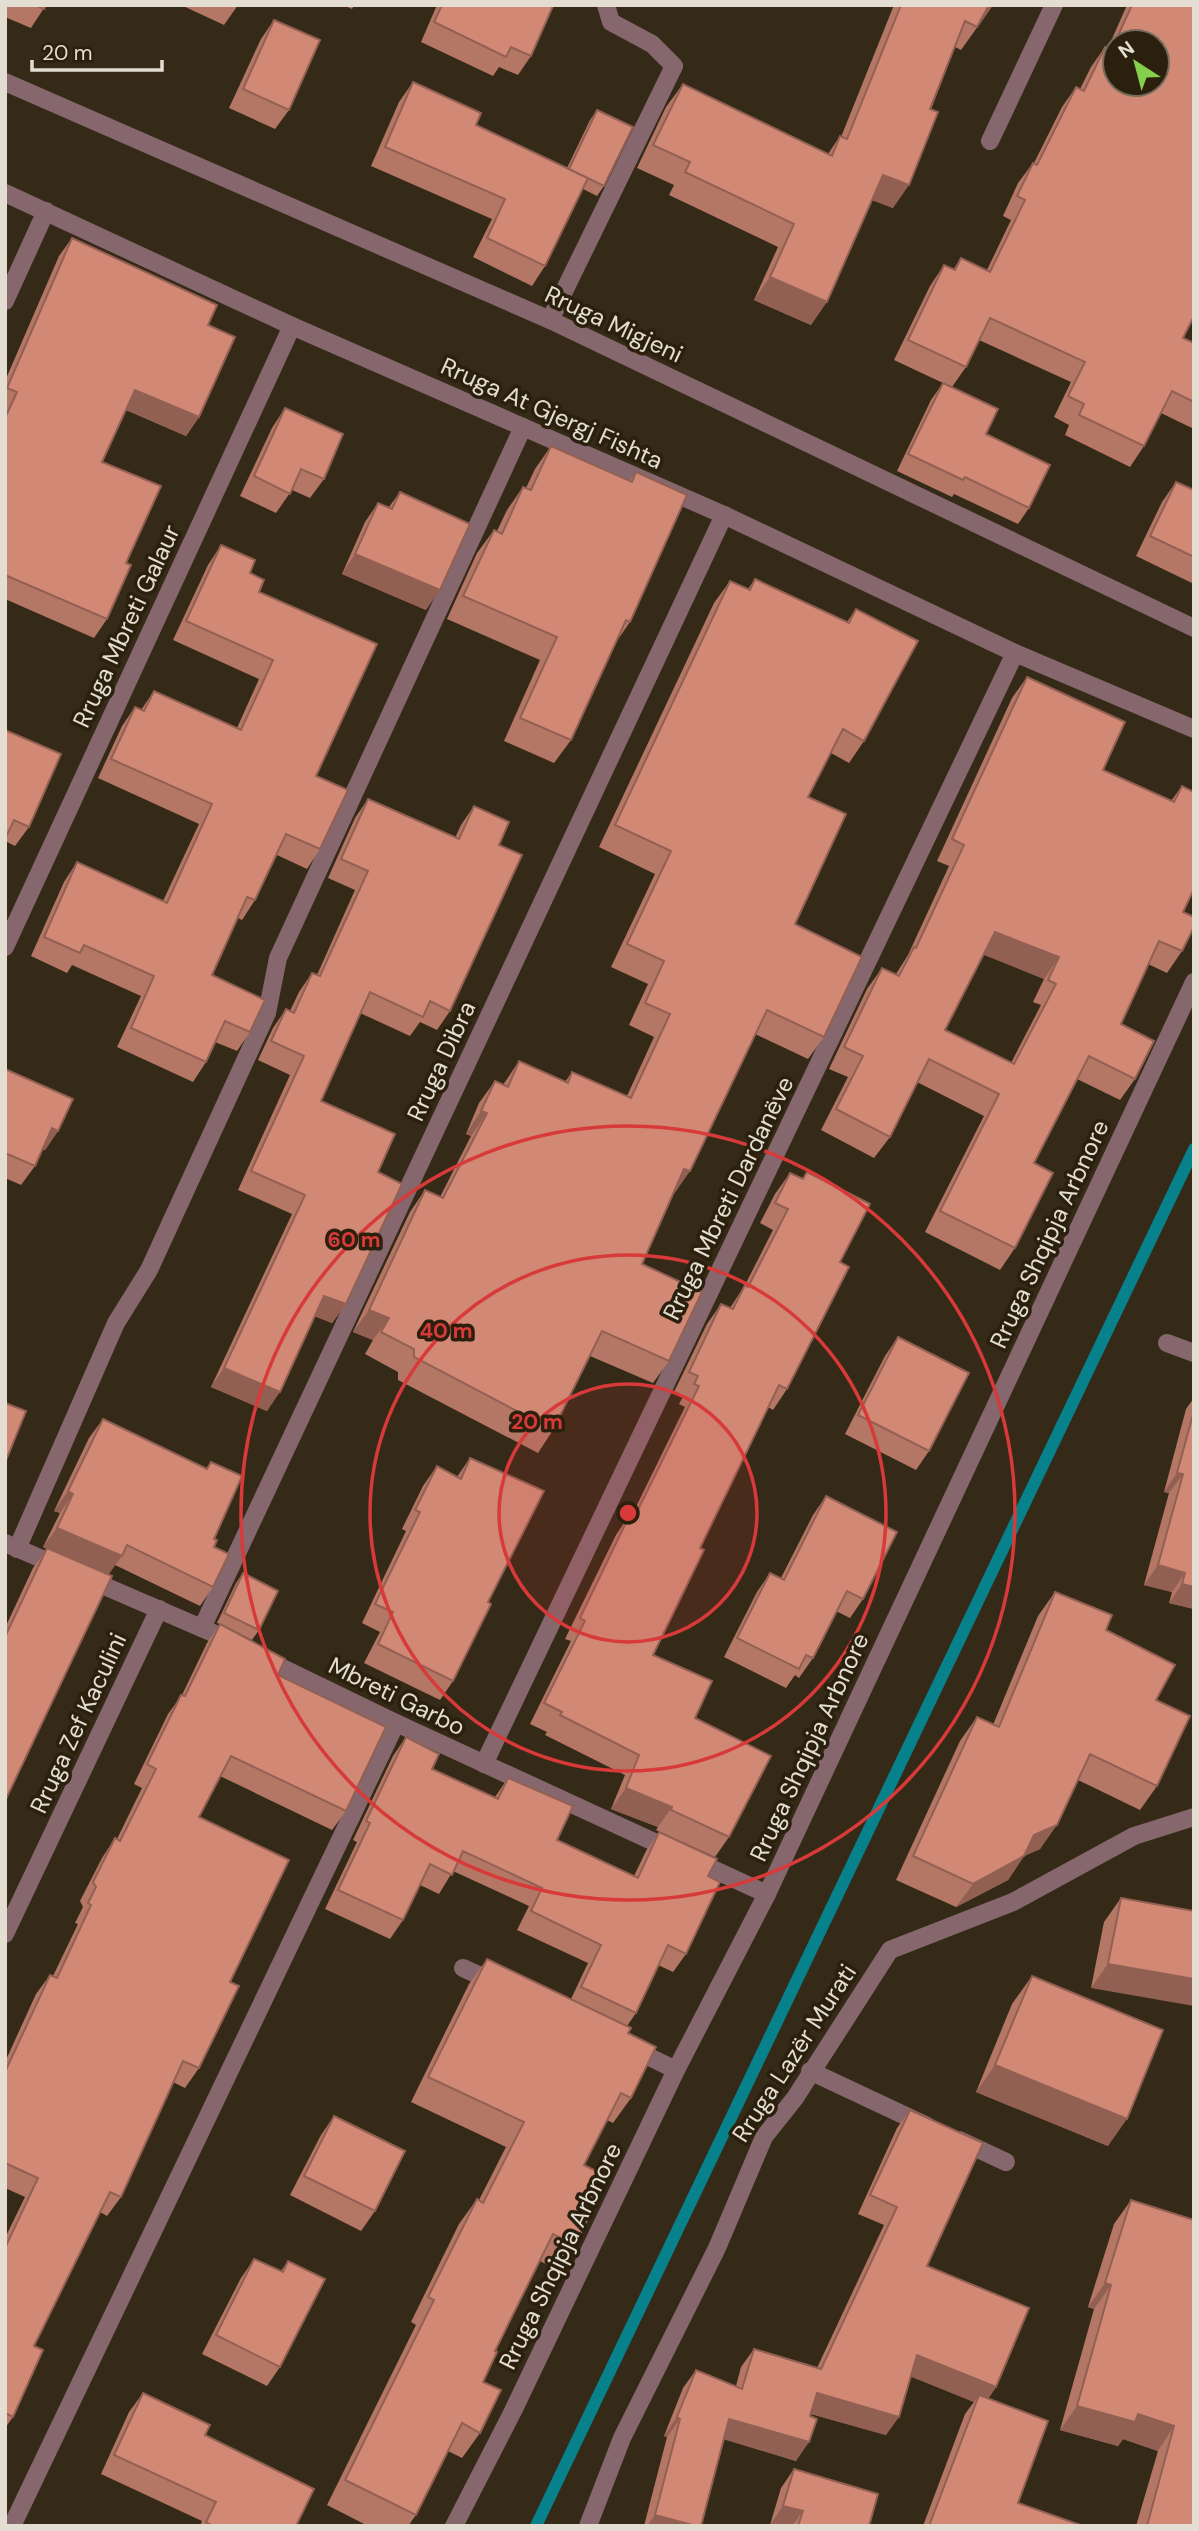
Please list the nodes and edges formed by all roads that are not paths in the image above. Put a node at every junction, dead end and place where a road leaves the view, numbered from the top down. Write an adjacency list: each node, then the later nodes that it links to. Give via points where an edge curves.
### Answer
1 (606, 5): 8 (street, via 611,22 652,44 674,66)
2 (1054, 5): 4 (street)
3 (5, 82): 8 (street, Rruga Migjeni)
4 (990, 141)
5 (5, 193): 6 (street, Rruga At Gjergj Fishta)
6 (47, 211): 7 (street); 9 (street, Rruga At Gjergj Fishta)
7 (5, 301)
8 (550, 320): 12 (street, Rruga Migjeni)
9 (292, 326): 10 (street, Rruga At Gjergj Fishta); 15 (street, Rruga Mbreti Galaur)
10 (523, 427): 11 (street, Rruga At Gjergj Fishta); 19 (street, via 278,958 267,1013 149,1270 116,1323)
11 (724, 515): 13 (street, Rruga At Gjergj Fishta); 21 (street, Rruga Dibra)
12 (1194, 628)
13 (1015, 653): 14 (street, Rruga At Gjergj Fishta); 23 (street, Rruga Mbreti Dardanëve)
14 (1194, 729)
15 (5, 947)
16 (1194, 982): 25 (street, Rruga Shqipja Arbnore)
17 (1167, 1343): 18 (street)
18 (1194, 1353)
19 (11, 1546): 20 (street, Mbreti Garbo)
20 (159, 1609): 21 (street, Mbreti Garbo); 26 (street, Rruga Zef Kaculini)
21 (202, 1628): 22 (street, Mbreti Garbo)
22 (396, 1723): 23 (street, Mbreti Garbo); 33 (street)
23 (484, 1764): 25 (street, Mbreti Garbo)
24 (1194, 1818): 31 (street, Rruga Lazër Murati, via 1134,1836 1013,1902 890,1950)
25 (767, 1894): 30 (street, Rruga Shqipja Arbnore)
26 (5, 1934)
27 (463, 1968): 28 (street)
28 (513, 1992)
29 (614, 2040): 30 (street)
30 (676, 2070): 34 (street, Rruga Shqipja Arbnore)
31 (810, 2071): 32 (street); 35 (street, Rruga Lazër Murati, via 764,2137 717,2248 622,2438)
32 (1006, 2162)
33 (12, 2526)
34 (454, 2526)
35 (588, 2526)

